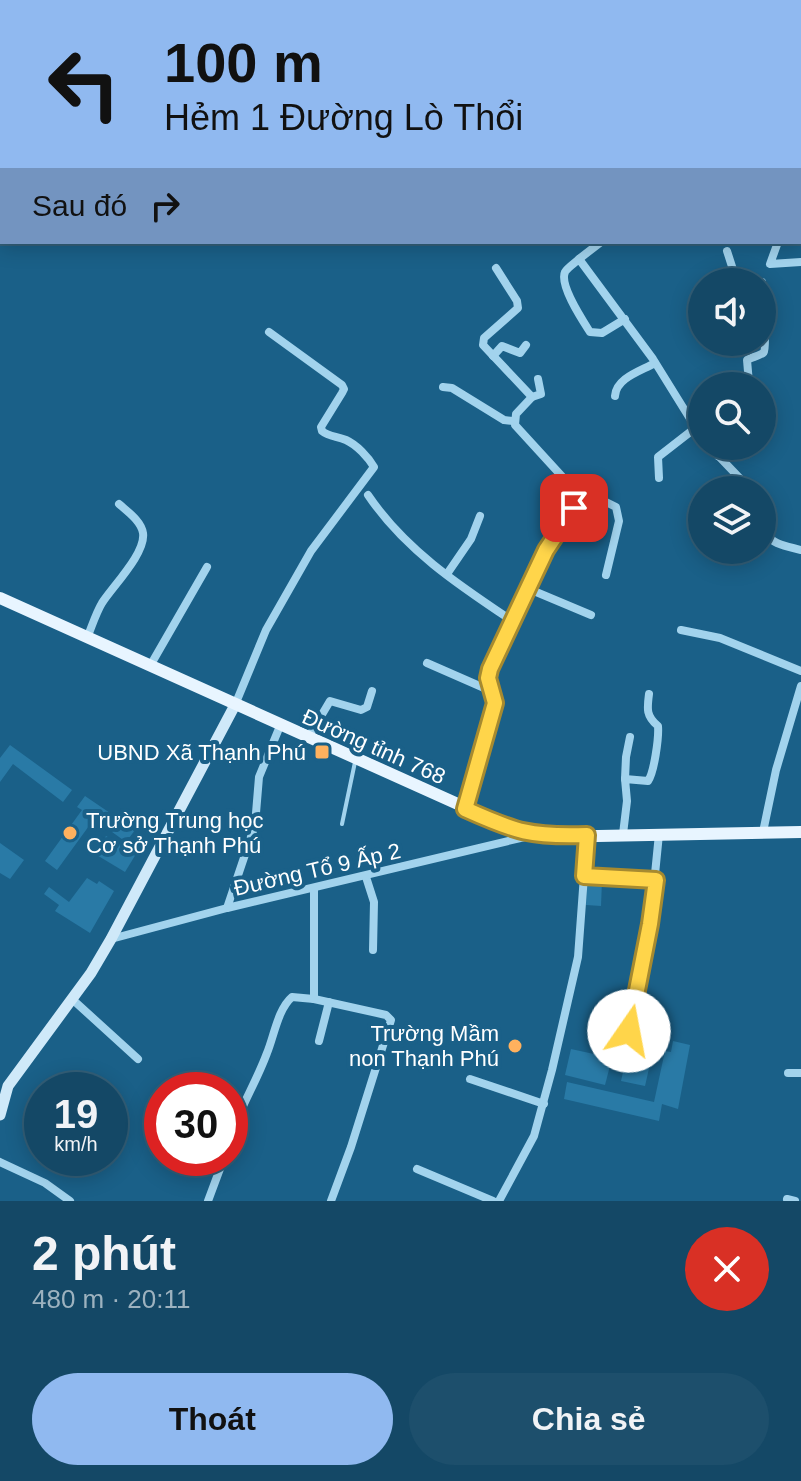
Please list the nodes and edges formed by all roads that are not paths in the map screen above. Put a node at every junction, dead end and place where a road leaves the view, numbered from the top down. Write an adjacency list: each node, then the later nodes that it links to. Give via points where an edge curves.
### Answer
1 (598, 244): 4 (street)
2 (777, 244): 6 (street)
3 (727, 251): 8 (street)
4 (579, 259): 10 (street); 10 (street, via 564,277 590,332 602,333)
5 (801, 262): 6 (street)
6 (770, 264): 9 (street)
7 (496, 268): 13 (street, via 518,304 484,338 483,345)
8 (732, 268)
9 (768, 268)
10 (625, 319): 15 (street)
11 (269, 332): 49 (street, via 342,385 322,431 356,447 374,467 311,551 266,630)
12 (526, 345): 13 (street, via 520,353 502,346)
13 (493, 356): 20 (street)
14 (756, 356): 16 (street, via 747,360)
15 (655, 363): 19 (street, via 619,384); 21 (street)
16 (746, 372)
17 (538, 379): 20 (street, via 541,394)
18 (443, 387): 22 (street)
19 (615, 396)
20 (532, 397): 22 (street)
21 (688, 419)
22 (513, 421): 28 (street)
23 (688, 434): 26 (street, via 658,457)
24 (722, 460): 25 (street)
25 (737, 476)
26 (659, 478)
27 (368, 495): 34 (street, via 393,527)
28 (579, 495): 35 (street, via 616,507 619,521); 36 (street)
29 (119, 504): 41 (street, via 143,530 142,540)
30 (480, 516): 34 (street)
31 (776, 542): 32 (street)
32 (801, 550)
33 (207, 567): 43 (street)
34 (447, 574): 39 (street)
35 (606, 575)
36 (529, 589): 38 (street); 39 (street)
37 (0, 598): 41 (main road, Đường tỉnh 768)
38 (591, 615)
39 (514, 622): 47 (street, via 490,669)
40 (681, 630): 44 (street, via 720,638)
41 (87, 638): 43 (main road, Đường tỉnh 768)
42 (427, 663): 47 (street)
43 (150, 666): 49 (main road, Đường tỉnh 768)
44 (801, 671)
45 (801, 686): 57 (street)
46 (372, 691): 52 (street, via 361,710 330,701)
47 (491, 691): 55 (street, via 495,703)
48 (649, 694): 54 (street, via 647,712 659,734 652,775 648,781)
49 (235, 705): 50 (main road, Đường tỉnh 768); 68 (street)
50 (280, 726): 52 (main road, Đường tỉnh 768); 67 (street, via 259,777 255,825)
51 (630, 737): 54 (street)
52 (308, 738): 53 (main road, Đường tỉnh 768)
53 (355, 759): 55 (main road, Đường tỉnh 768); 56 (lane)
54 (625, 779): 59 (street)
55 (465, 809): 61 (main road, Đường tỉnh 768)
56 (342, 824)
57 (763, 832): 58 (main road, Đường tỉnh 768); 60 (main road, Đường tỉnh 768)
58 (801, 832)
59 (623, 834): 60 (main road, Đường tỉnh 768); 62 (main road, Đường tỉnh 768)
60 (659, 834): 65 (street)
61 (532, 835): 62 (main road, Đường tỉnh 768); 64 (street, Đường Tổ 9 Ấp 2)
62 (587, 835): 63 (street)
63 (584, 876): 65 (street); 81 (street, via 578,957)
64 (366, 877): 66 (street, Đường Tổ 9 Ấp 2); 69 (street, via 374,902)
65 (656, 880): 73 (street)
66 (314, 889): 67 (street, Đường Tổ 9 Ấp 2); 71 (street)
67 (227, 908): 68 (street, Đường Tổ 9 Ấp 2)
68 (111, 939): 70 (street)
69 (373, 950)
70 (72, 999): 75 (street); 79 (street)
71 (314, 999): 72 (street); 80 (street, via 292,997 285,1003)
72 (329, 1002): 74 (street); 88 (street, via 391,1020)
73 (629, 1031)
74 (319, 1041)
75 (138, 1059)
76 (788, 1073): 77 (street)
77 (801, 1073)
78 (470, 1079): 81 (street)
79 (4, 1089): 82 (street)
80 (248, 1094)
81 (544, 1104): 90 (street, via 534,1136)
82 (0, 1115)
83 (0, 1162): 86 (street)
84 (417, 1169): 89 (street)
85 (217, 1176): 87 (street)
86 (70, 1201)
87 (208, 1201)
88 (331, 1201)
89 (493, 1201)
90 (499, 1201)

